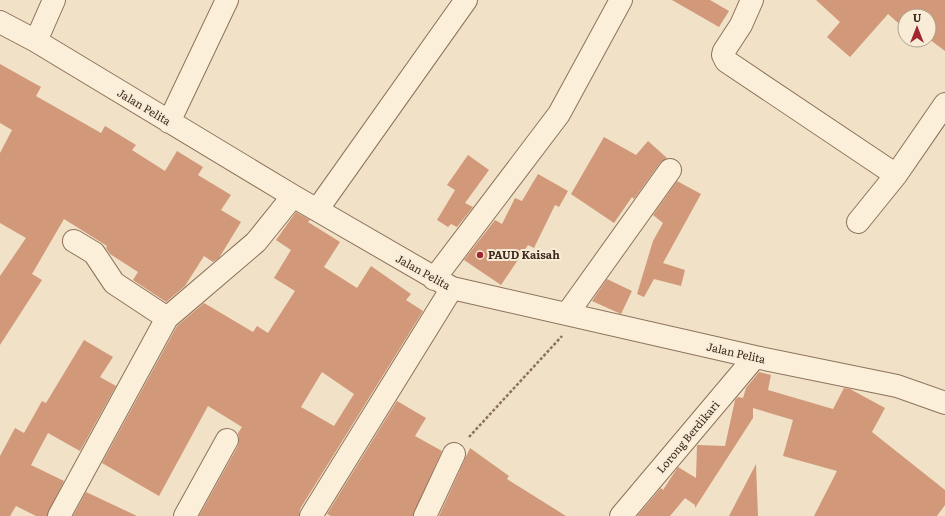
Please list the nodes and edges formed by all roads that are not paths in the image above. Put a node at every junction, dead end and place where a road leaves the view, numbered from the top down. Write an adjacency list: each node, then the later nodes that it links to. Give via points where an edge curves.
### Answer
1 (54, 0): 7 (street)
2 (227, 0): 9 (street)
3 (466, 0): 13 (street)
4 (621, 0): 16 (street, via 559,114)
5 (752, 0): 11 (street, via 724,50 726,61)
6 (0, 22): 7 (street, Jalan Pelita)
7 (36, 41): 9 (street, Jalan Pelita)
8 (945, 104): 11 (street)
9 (169, 122): 12 (street, Jalan Pelita)
10 (670, 170): 17 (street)
11 (896, 175): 14 (street)
12 (292, 196): 13 (street, Jalan Pelita); 18 (street, via 256,242)
13 (317, 210): 16 (street, Jalan Pelita)
14 (858, 222)
15 (74, 241): 18 (street, via 94,253 114,283)
16 (443, 284): 17 (street, Jalan Pelita); 25 (street)
17 (573, 316): 19 (street, Jalan Pelita)
18 (167, 318): 23 (street)
19 (755, 358): 20 (street, Jalan Pelita, via 897,386); 27 (street, Lorong Berdikari)
20 (945, 403)
21 (227, 440): 24 (street)
22 (454, 454): 26 (street)
23 (59, 516)
24 (185, 516)
25 (311, 516)
26 (425, 516)
27 (621, 516)

